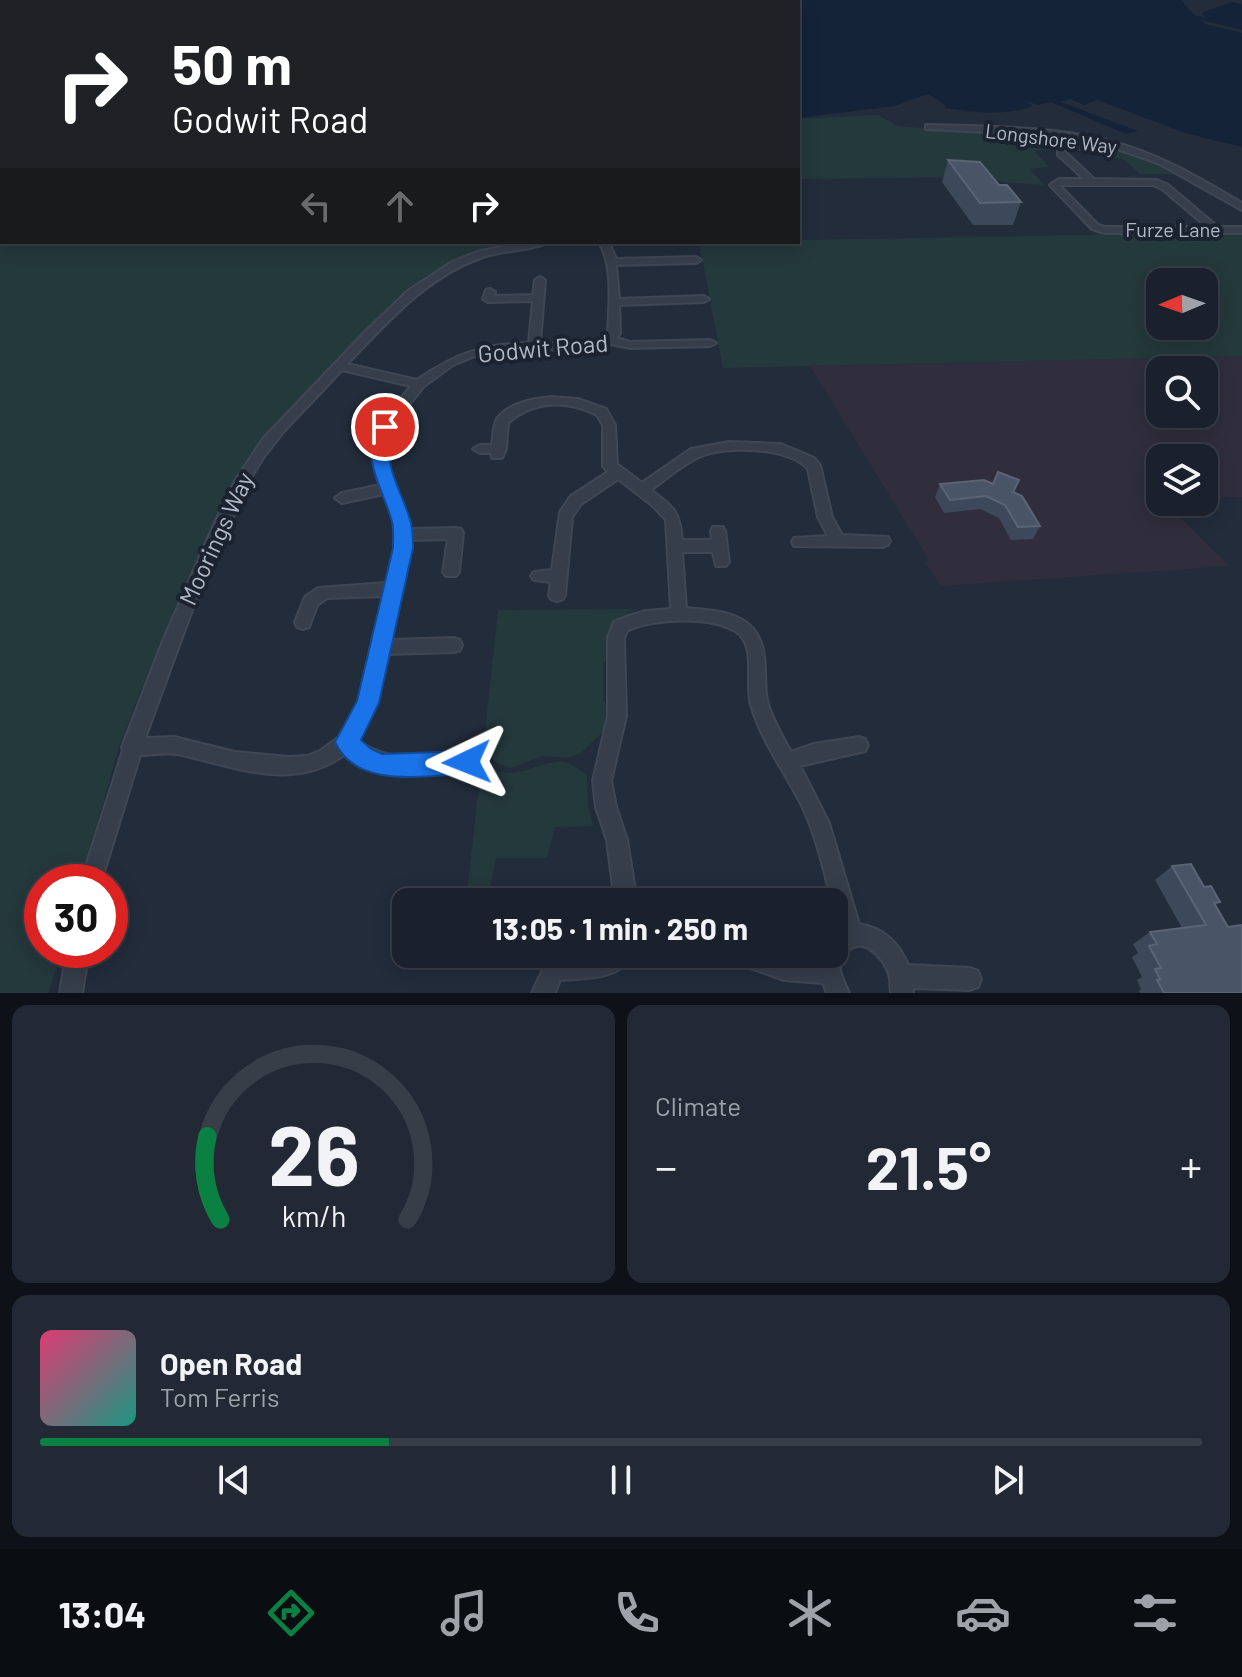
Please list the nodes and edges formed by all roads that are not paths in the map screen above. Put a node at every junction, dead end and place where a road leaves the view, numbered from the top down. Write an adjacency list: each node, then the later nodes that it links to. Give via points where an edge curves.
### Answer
1 (929, 127): 4 (street, Longshore Way, via 1082,139 1128,149)
2 (1061, 153): 3 (street)
3 (1092, 182): 5 (street, via 1161,185); 5 (street, Furze Lane, via 1054,185 1095,227)
4 (1242, 207)
5 (1216, 230): 6 (street, Furze Lane)
6 (1242, 230)
7 (533, 244): 19 (street, Moorings Way, via 479,254 424,281)
8 (606, 244): 10 (street)
9 (696, 260): 10 (street)
10 (611, 262): 15 (street)
11 (540, 280): 13 (street)
12 (490, 292): 13 (street, via 488,299)
13 (538, 298): 18 (street)
14 (704, 299): 15 (street)
15 (613, 302): 16 (street)
16 (610, 340): 17 (street, Godwit Road, via 630,345); 18 (street, Godwit Road, via 597,346)
17 (710, 343)
18 (534, 346): 20 (street, Godwit Road, via 472,353)
19 (339, 366): 20 (street); 43 (street, Moorings Way, via 287,421 244,478 172,637)
20 (419, 384): 23 (street, Godwit Road, via 380,440 379,465)
21 (480, 449): 22 (street, via 498,452 502,422 516,409 552,401 579,403 608,419 608,458)
22 (616, 473): 24 (street); 34 (street, via 569,507)
23 (388, 488): 25 (street); 26 (street, Godwit Road)
24 (641, 490): 27 (street, via 696,452 781,448 809,461 819,478 825,517); 30 (street, via 667,509)
25 (342, 498)
26 (404, 535): 32 (street, via 456,533); 35 (street, Godwit Road)
27 (838, 541): 28 (street); 29 (street)
28 (883, 541)
29 (799, 542)
30 (677, 546): 31 (street); 37 (street)
31 (719, 546)
32 (451, 572)
33 (539, 576): 34 (street)
34 (558, 576): 36 (street)
35 (394, 589): 38 (street, via 320,588); 40 (street, Godwit Road)
36 (557, 595)
37 (679, 616): 45 (street, via 720,616 747,630 753,639 761,707); 47 (street, via 628,620 616,638 619,699 602,781)
38 (303, 622)
39 (454, 645): 40 (street)
40 (382, 647): 41 (street, Godwit Road, via 368,703)
41 (347, 742): 43 (street, via 327,757 288,766 235,761 174,745); 44 (street, via 362,757 382,765)
42 (859, 745): 45 (street)
43 (131, 747): 46 (street, Moorings Way)
44 (467, 762)
45 (786, 762): 48 (street, via 819,822)
46 (96, 864)
47 (624, 888)
48 (852, 935): 49 (street); 56 (street, via 881,942 896,959)
49 (848, 937)
50 (75, 968): 57 (street)
51 (549, 968): 58 (street)
52 (776, 968): 53 (street, via 811,973)
53 (818, 968)
54 (834, 968): 59 (street)
55 (970, 979): 56 (street)
56 (902, 984)
57 (71, 993)
58 (543, 993)
59 (838, 993)

